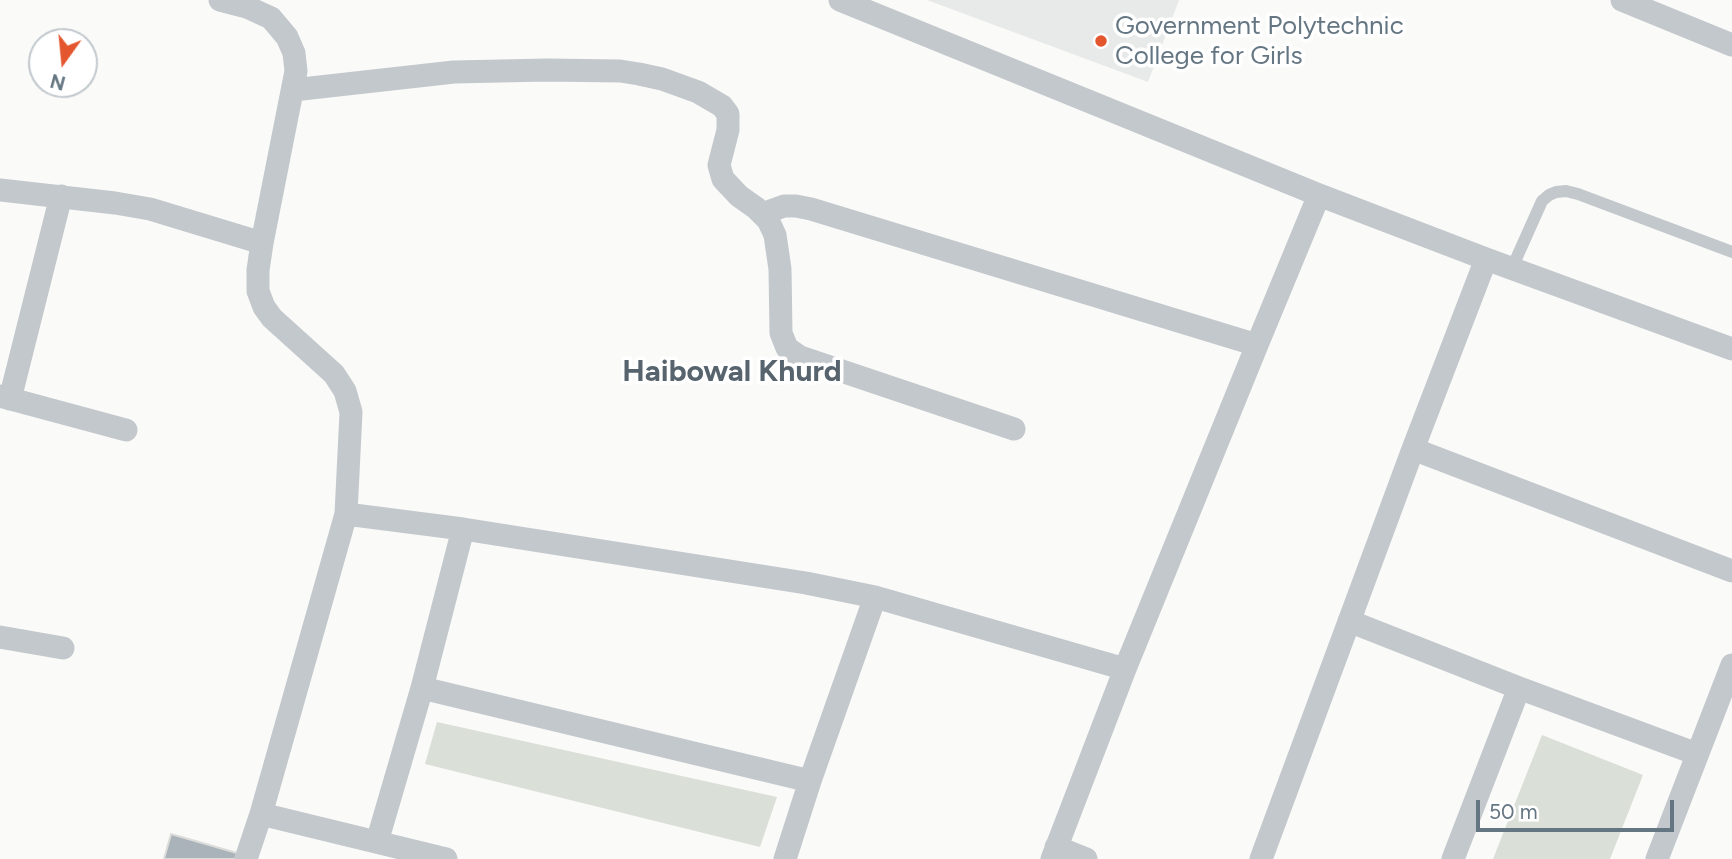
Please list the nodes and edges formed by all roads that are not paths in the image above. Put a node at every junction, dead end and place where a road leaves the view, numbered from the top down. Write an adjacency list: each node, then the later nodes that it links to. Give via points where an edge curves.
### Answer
1 (220, 0): 5 (street, via 271,19 287,37 294,53)
2 (840, 0): 7 (street)
3 (1623, 0): 4 (street)
4 (1732, 45)
5 (293, 90): 9 (street, via 454,72 620,71 662,79 698,92 725,110 729,121 720,158 723,179); 10 (street)
6 (0, 190): 8 (street)
7 (1319, 195): 12 (street); 14 (street)
8 (61, 196): 10 (street, via 150,209); 16 (street)
9 (762, 214): 14 (street, via 785,206 811,209); 17 (street, via 775,235 781,333 791,351)
10 (262, 243): 20 (street, via 258,292 264,307 334,374 345,391 351,412)
11 (1732, 252): 13 (lane, via 1566,191 1542,201)
12 (1486, 259): 13 (street); 19 (street)
13 (1512, 268): 15 (street)
14 (1257, 345): 28 (street)
15 (1732, 349)
16 (5, 397): 18 (street)
17 (1014, 429)
18 (126, 430)
19 (1413, 449): 22 (street); 24 (street)
20 (346, 514): 21 (street); 33 (street)
21 (463, 529): 23 (street); 29 (street)
22 (1732, 571)
23 (875, 597): 28 (street); 32 (street)
24 (1349, 621): 30 (street); 40 (street)
25 (0, 637): 26 (street)
26 (62, 648)
27 (1732, 666): 31 (street)
28 (1125, 669): 35 (street)
29 (422, 688): 32 (street); 34 (street)
30 (1520, 688): 31 (street); 41 (street)
31 (1697, 754): 42 (street)
32 (810, 781): 38 (street)
33 (261, 814): 34 (street); 36 (street)
34 (377, 842): 37 (street)
35 (1054, 853): 39 (street)
36 (246, 859)
37 (446, 859)
38 (785, 859)
39 (1086, 859)
40 (1261, 859)
41 (1453, 859)
42 (1657, 859)

